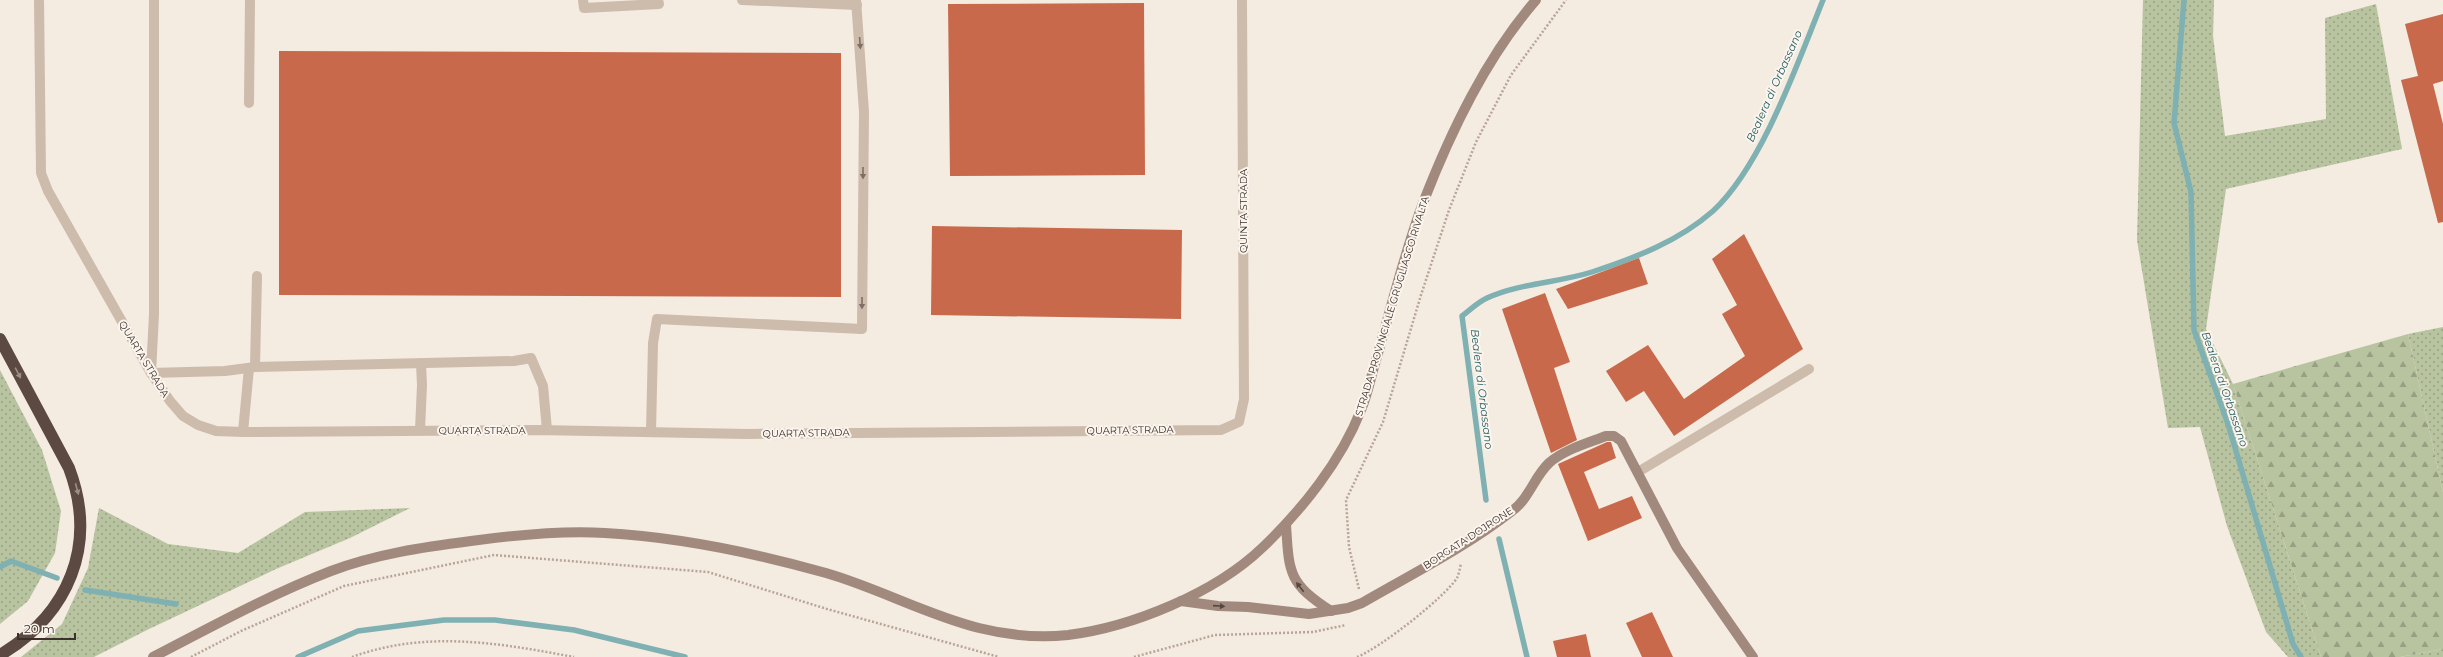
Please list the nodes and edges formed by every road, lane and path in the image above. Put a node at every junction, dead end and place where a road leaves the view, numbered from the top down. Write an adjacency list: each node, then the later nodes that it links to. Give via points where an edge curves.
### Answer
1 (39, 0): 17 (street, QUARTA STRADA, via 41,173 48,191)
2 (154, 0): 17 (street, via 154,314)
3 (250, 0): 11 (street)
4 (583, 0): 5 (street, via 584,8 659,4)
5 (658, 0)
6 (742, 0): 10 (street)
7 (1242, 0): 18 (street, QUINTA STRADA, via 1244,399)
8 (1536, 0): 24 (street, STRADA PROVINCIALE GRUGLIASCO RIVALTA, via 1495,55 1453,133 1422,206 1361,411 1338,455)
9 (1566, 0): 27 (path, via 1511,75 1476,142 1420,295 1383,422 1346,500 1349,547)
10 (857, 2): 22 (street, one-way to 22, via 864,112 862,330 657,319 653,343)
11 (249, 102)
12 (257, 276): 15 (street)
13 (0, 339): 30 (highway, one-way to 30, via 69,468 81,507 81,538 66,589 52,612 18,644)
14 (421, 363): 15 (street); 19 (street); 20 (street, via 514,361 531,358 542,386)
15 (252, 368): 17 (street); 21 (street)
16 (1808, 369): 23 (street)
17 (151, 373): 21 (street, QUARTA STRADA, via 183,416 216,431)
18 (1239, 422): 22 (street, QUARTA STRADA, via 1221,430 747,434)
19 (420, 430): 20 (street, QUARTA STRADA); 21 (street, QUARTA STRADA)
20 (547, 430): 22 (street, QUARTA STRADA)
21 (243, 432)
22 (652, 432)
23 (1638, 472): 25 (street, BORGATA DOJRONE, via 1621,441 1614,436 1606,436 1550,462 1525,499 1513,511); 38 (street, BORGATA DOJRONE, via 1677,548)
24 (1286, 524): 26 (street, STRADA PROVINCIALE GRUGLIASCO RIVALTA, via 1258,552 1224,577); 28 (street, one-way to 24, via 1308,596 1292,576 1288,562)
25 (1460, 546): 27 (street, BORGATA DOJRONE); 37 (path, via 1462,562 1457,577 1443,594 1384,642)
26 (1181, 601): 28 (street, BORGATA DOJRONE, one-way to 28, via 1309,614); 31 (street, STRADA PROVINCIALE GRUGLIASCO RIVALTA, via 1118,624 1067,635 1018,635 976,627 828,573 706,545 605,533 522,534 412,549 333,570 261,602)
27 (1362, 603): 28 (street, BORGATA DOJRONE)
28 (1331, 611)
29 (1352, 624): 36 (path, via 1314,632 1215,635)
30 (0, 655)
31 (153, 657)
32 (191, 657): 35 (path, via 241,631 344,586 494,555 708,572 827,609)
33 (352, 657): 34 (path, via 405,642 446,640)
34 (574, 657)
35 (999, 657)
36 (1134, 657)
37 (1357, 657)
38 (1753, 657)

